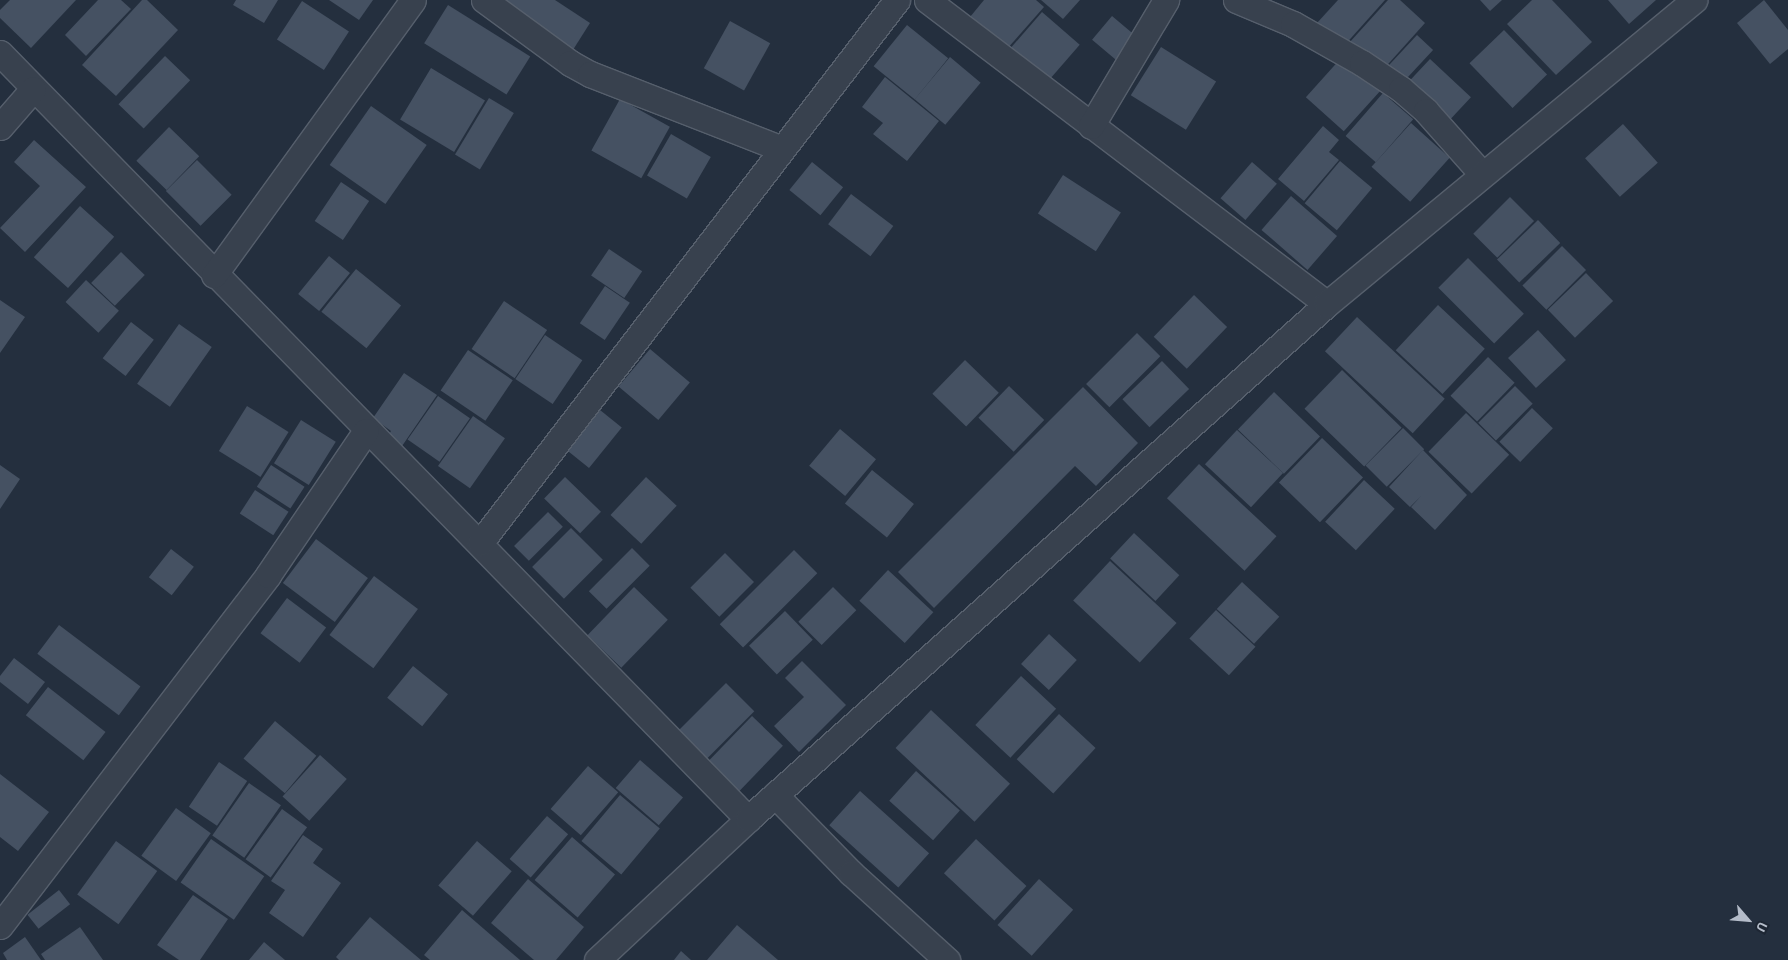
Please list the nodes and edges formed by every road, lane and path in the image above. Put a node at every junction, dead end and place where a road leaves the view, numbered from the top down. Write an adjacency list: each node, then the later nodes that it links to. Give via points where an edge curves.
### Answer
1 (413, 0): 14 (street)
2 (484, 0): 12 (street, via 570,64)
3 (897, 0): 12 (street)
4 (927, 0): 10 (street)
5 (1166, 0): 10 (street)
6 (1236, 0): 13 (street, via 1293,24 1400,89 1426,111)
7 (1695, 0): 13 (street)
8 (0, 53): 9 (street)
9 (33, 89): 11 (street); 14 (street)
10 (1091, 126): 15 (street)
11 (0, 127)
12 (782, 149): 17 (street)
13 (1482, 174): 15 (street)
14 (214, 275): 16 (street)
15 (1327, 304): 18 (street)
16 (366, 431): 17 (street); 20 (street, via 268,576)
17 (480, 543): 19 (street)
18 (775, 796): 19 (street); 22 (street, via 851,873)
19 (748, 819): 21 (street)
20 (0, 926)
21 (597, 960)
22 (947, 960)

